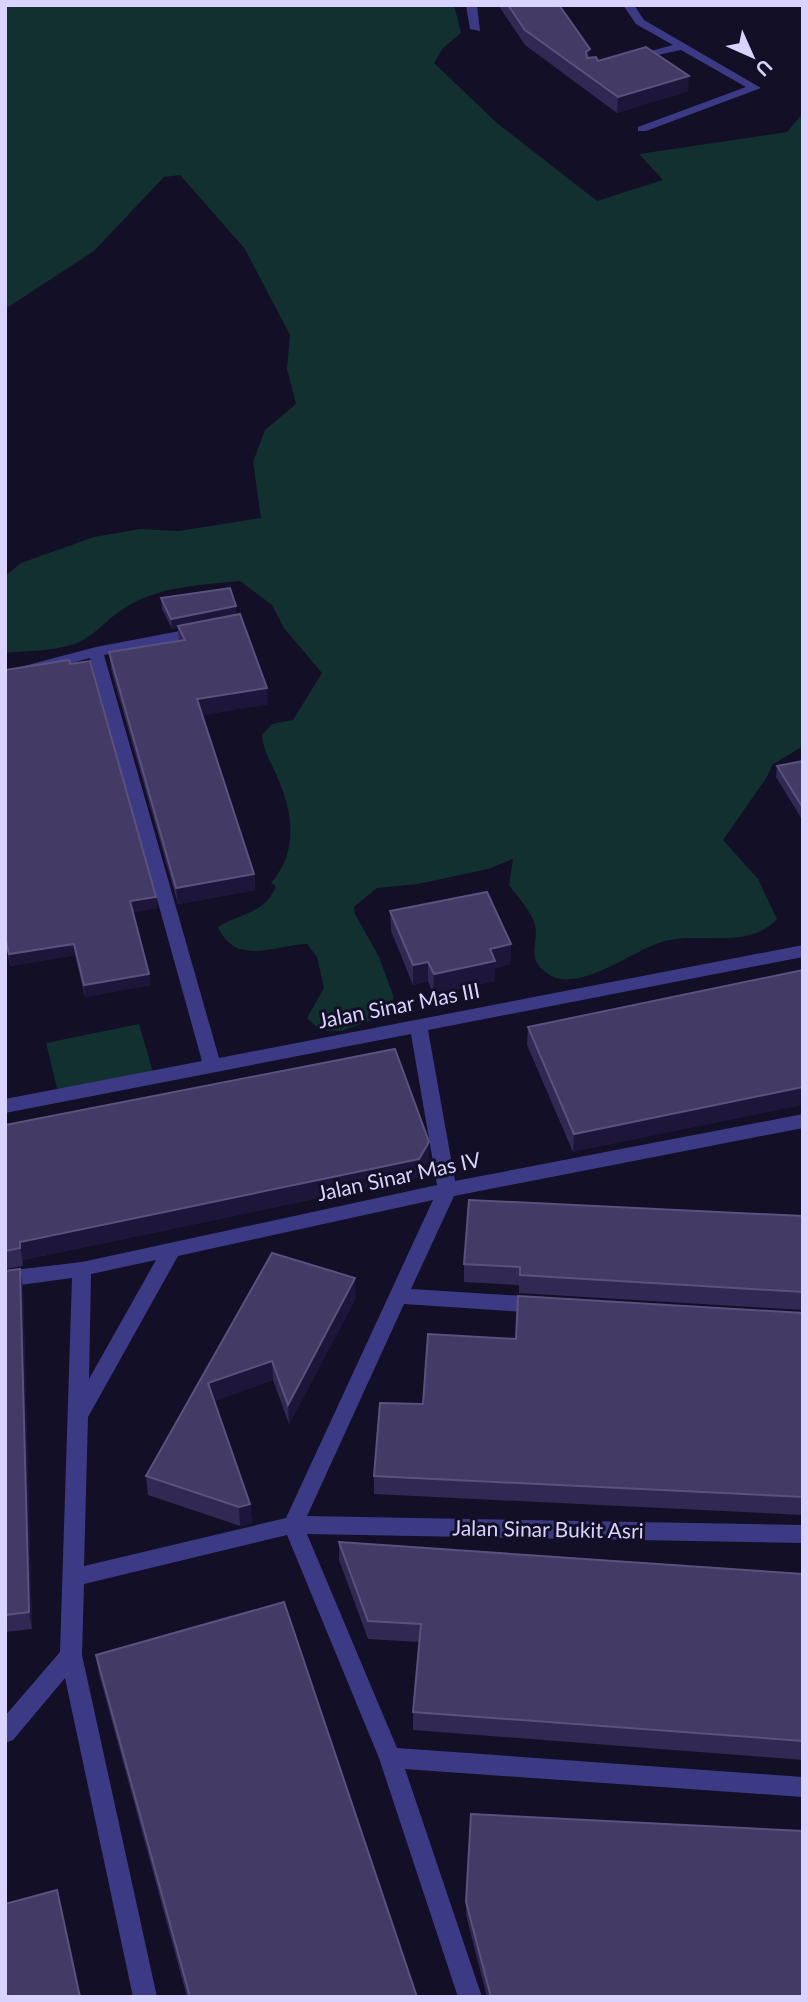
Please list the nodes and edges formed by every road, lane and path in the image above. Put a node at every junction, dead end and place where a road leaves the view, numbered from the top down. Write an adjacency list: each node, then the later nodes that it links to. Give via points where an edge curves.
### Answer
1 (471, 5): 3 (street)
2 (628, 5): 4 (street, via 640,22)
3 (476, 29)
4 (684, 46): 5 (street); 6 (street, via 755,88)
5 (618, 63)
6 (642, 129)
7 (213, 629): 8 (street)
8 (96, 652): 9 (street); 12 (street)
9 (5, 676)
10 (803, 951): 11 (street, Jalan Sinar Mas III)
11 (418, 1025): 12 (street, Jalan Sinar Mas III); 15 (street)
12 (212, 1066): 13 (street, Jalan Sinar Mas III)
13 (6, 1101)
14 (803, 1121): 15 (street, Jalan Sinar Mas IV)
15 (447, 1190): 16 (street, Jalan Sinar Mas IV); 19 (street)
16 (172, 1249): 17 (street, Jalan Sinar Mas IV); 21 (street)
17 (82, 1269): 18 (street, Jalan Sinar Mas IV); 21 (street)
18 (5, 1279)
19 (396, 1296): 20 (street); 22 (street)
20 (559, 1306)
21 (80, 1413): 24 (street)
22 (293, 1525): 23 (street, Jalan Sinar Bukit Asri); 24 (street, Jalan Sinar Bukit Asri); 27 (street)
23 (803, 1534)
24 (75, 1577): 25 (street)
25 (71, 1655): 26 (street); 29 (street)
26 (5, 1733)
27 (390, 1758): 28 (street); 30 (street)
28 (803, 1787)
29 (145, 1997)
30 (470, 1997)

